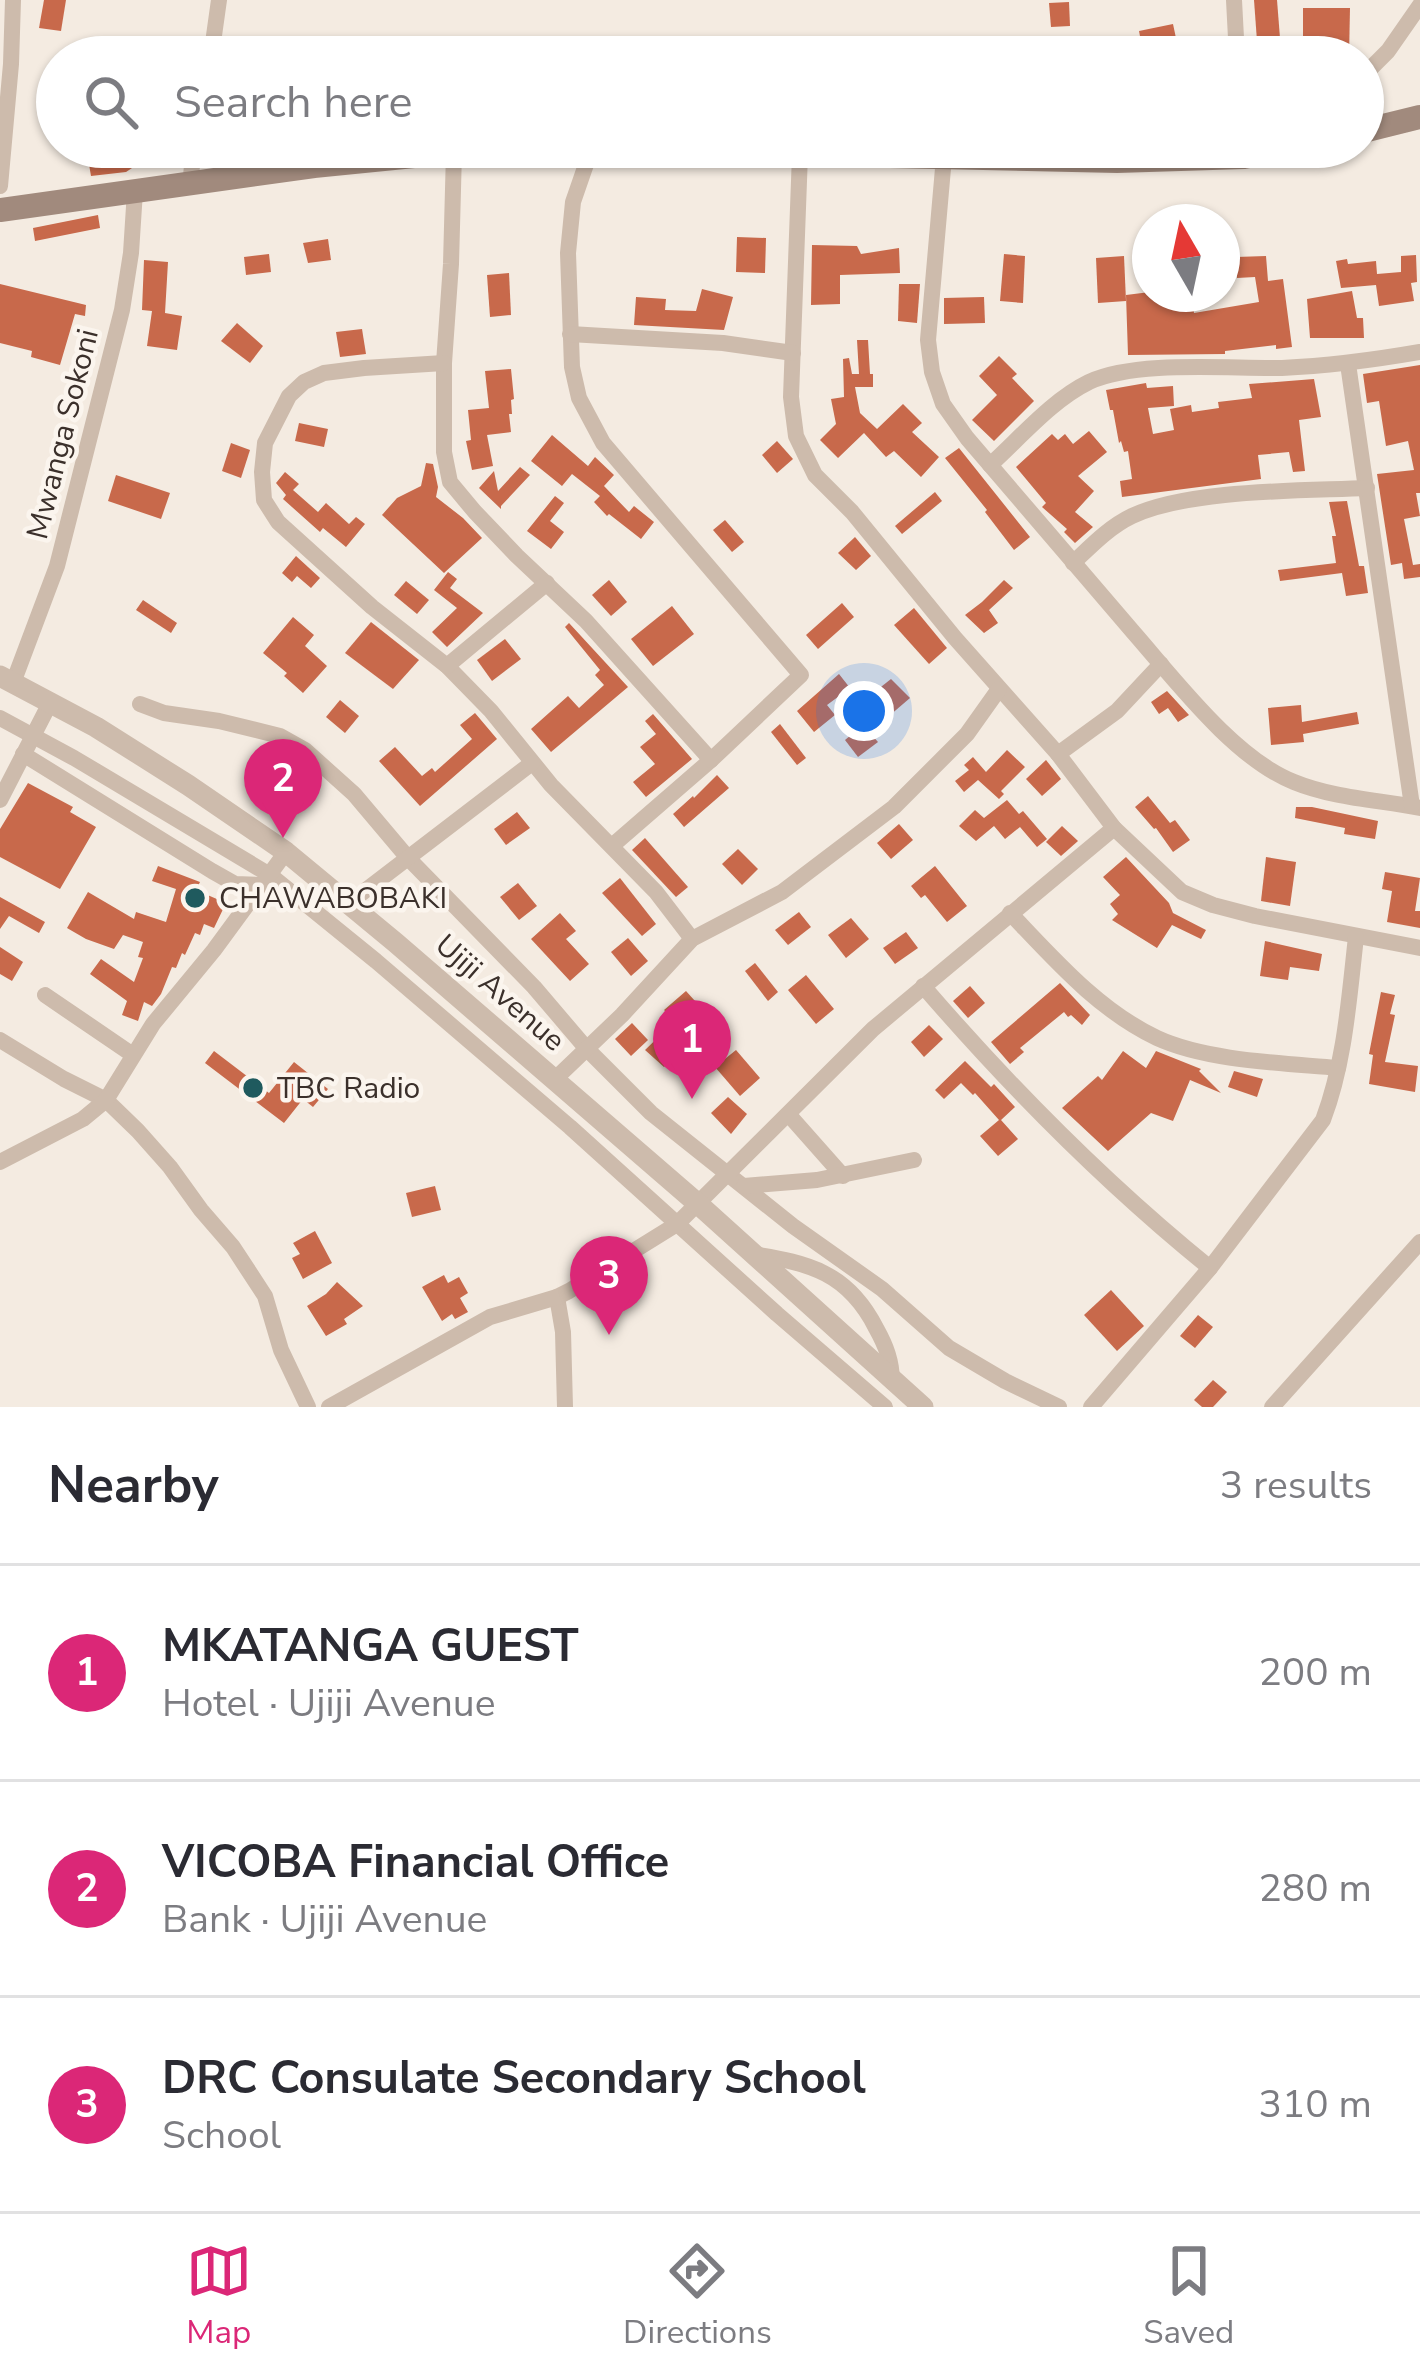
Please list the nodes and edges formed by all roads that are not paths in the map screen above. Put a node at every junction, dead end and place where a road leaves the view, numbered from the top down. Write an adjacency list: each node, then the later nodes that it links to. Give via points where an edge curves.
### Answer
1 (13, 0): 17 (street)
2 (218, 0): 5 (street)
3 (1234, 0): 6 (street)
4 (1420, 5): 7 (street)
5 (214, 36)
6 (1236, 36)
7 (1384, 55)
8 (1420, 117): 9 (main road)
9 (1384, 126)
10 (192, 168): 16 (street)
11 (301, 168): 16 (main road)
12 (454, 168): 23 (street)
13 (585, 168): 20 (street, via 568,253)
14 (800, 168): 22 (street)
15 (943, 168): 25 (street, via 930,356 943,404)
16 (190, 185): 18 (main road)
17 (0, 186)
18 (135, 191): 19 (main road); 31 (street, Mwanga Sokoni, via 122,310 57,566)
19 (0, 210)
20 (570, 334): 22 (street); 39 (street, via 579,398 603,443 801,675)
21 (1420, 352): 24 (street)
22 (794, 353): 32 (street, via 796,436 815,475)
23 (444, 363): 28 (street, via 450,482); 30 (street, via 324,373 304,382 273,427 262,472 264,500 278,523)
24 (1348, 364): 25 (street, via 1104,376 1068,396); 26 (street)
25 (990, 465): 27 (street)
26 (1367, 488): 27 (street, via 1158,507 1101,536); 42 (street)
27 (1073, 563): 29 (street)
28 (547, 583): 30 (street); 39 (street)
29 (1161, 664): 38 (street, via 1117,711); 42 (street, via 1262,765 1334,793)
30 (447, 666): 40 (street)
31 (7, 679): 33 (street, Ujiji Avenue)
32 (999, 689): 38 (street); 51 (street, via 968,734 894,807 782,892)
33 (51, 701): 36 (street); 45 (street, Ujiji Avenue)
34 (140, 704): 46 (street, via 280,736 305,750)
35 (0, 718): 36 (street)
36 (34, 736): 37 (street); 47 (street)
37 (23, 754): 41 (street); 47 (street, via 235,884)
38 (1058, 754): 43 (street)
39 (712, 760): 44 (street)
40 (532, 763): 44 (street); 46 (street)
41 (0, 800)
42 (1416, 807)
43 (1114, 828): 49 (street); 50 (street, via 1182,892)
44 (613, 845): 51 (street)
45 (286, 852): 47 (street); 48 (street, Ujiji Avenue)
46 (408, 858): 48 (street); 56 (street)
47 (266, 880): 57 (street); 68 (street, via 376,961)
48 (349, 903): 59 (street, Ujiji Avenue)
49 (1010, 913): 53 (street); 58 (street, via 1093,996 1160,1040)
50 (1356, 937): 52 (street); 58 (street)
51 (692, 939): 56 (street)
52 (1420, 947)
53 (923, 986): 61 (street); 71 (street, via 1111,1184)
54 (45, 995): 57 (street)
55 (0, 1040): 60 (street)
56 (586, 1048): 59 (street); 64 (street, via 651,1113)
57 (134, 1055): 60 (street)
58 (1338, 1068): 71 (street, via 1323,1120)
59 (554, 1080): 67 (street, Ujiji Avenue)
60 (106, 1100): 63 (street); 74 (street, via 233,1247 265,1296)
61 (789, 1115): 64 (street); 65 (street)
62 (914, 1160): 65 (street)
63 (0, 1162)
64 (729, 1173): 66 (street); 67 (street)
65 (843, 1176): 66 (street)
66 (744, 1186): 79 (street, via 949,1348)
67 (697, 1203): 68 (street); 70 (street, Ujiji Avenue)
68 (677, 1224): 72 (street); 77 (street)
69 (1420, 1242): 81 (street)
70 (752, 1254): 73 (street, Ujiji Avenue); 73 (street, via 802,1263 847,1286 882,1339)
71 (1210, 1268): 80 (street)
72 (557, 1297): 75 (street, via 490,1317); 76 (street)
73 (892, 1382): 78 (street, Ujiji Avenue)
74 (308, 1407)
75 (329, 1407)
76 (565, 1407)
77 (885, 1407)
78 (923, 1407)
79 (1059, 1407)
80 (1091, 1407)
81 (1272, 1407)

